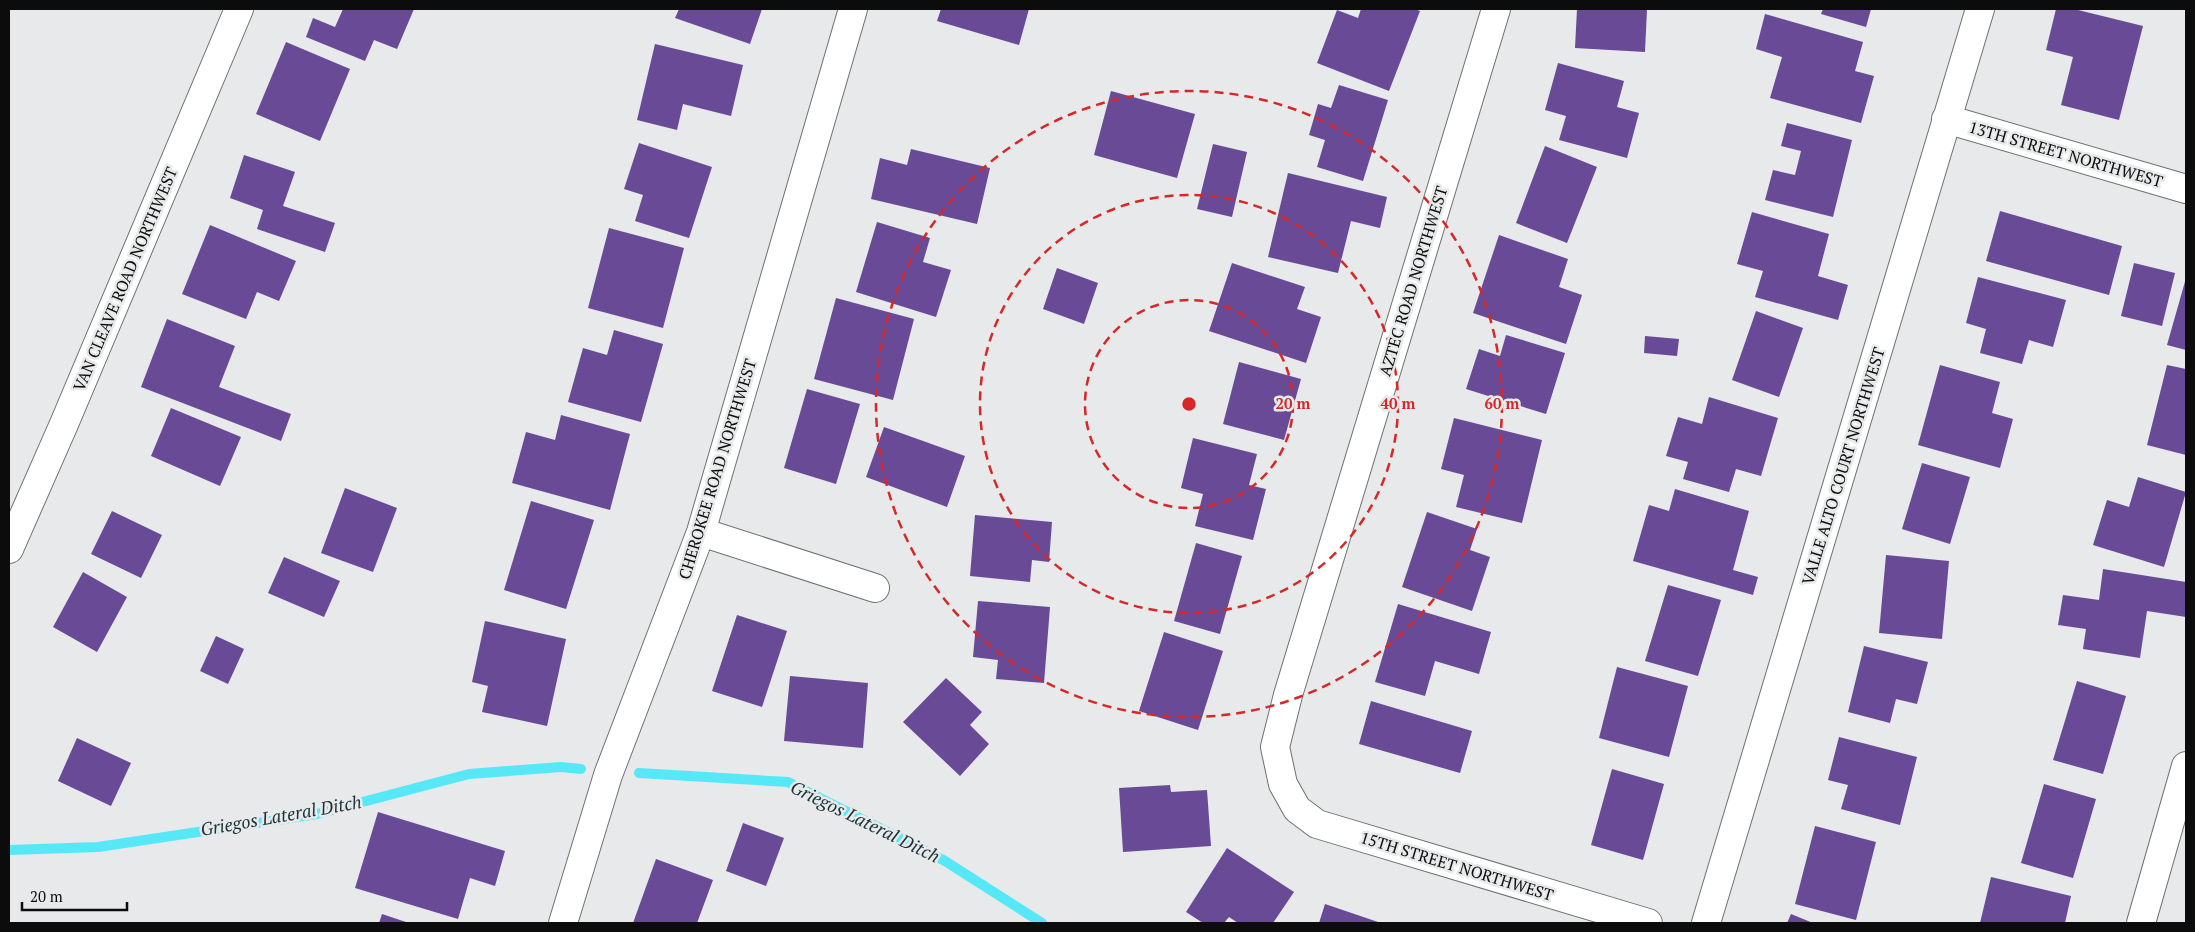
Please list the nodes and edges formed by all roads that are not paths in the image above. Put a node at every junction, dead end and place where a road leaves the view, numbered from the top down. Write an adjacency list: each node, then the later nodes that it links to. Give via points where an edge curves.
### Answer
1 (239, 9): 8 (street, VAN CLEAVE ROAD NORTHWEST)
2 (853, 9): 7 (street, CHEROKEE ROAD NORTHWEST)
3 (1496, 9): 11 (street, AZTEC ROAD NORTHWEST, via 1288,694 1275,748)
4 (1980, 9): 5 (street, VALLE ALTO COURT NORTHWEST)
5 (1946, 119): 6 (street, 13TH STREET NORTHWEST); 14 (street, VALLE ALTO COURT NORTHWEST)
6 (2186, 189)
7 (701, 532): 9 (street); 12 (street, CHEROKEE ROAD NORTHWEST, via 608,775)
8 (9, 549)
9 (874, 588)
10 (2186, 766): 15 (street)
11 (1283, 784): 13 (street, 15TH STREET NORTHWEST, via 1297,809 1317,824)
12 (563, 923)
13 (1648, 923)
14 (1706, 923)
15 (2141, 923)

